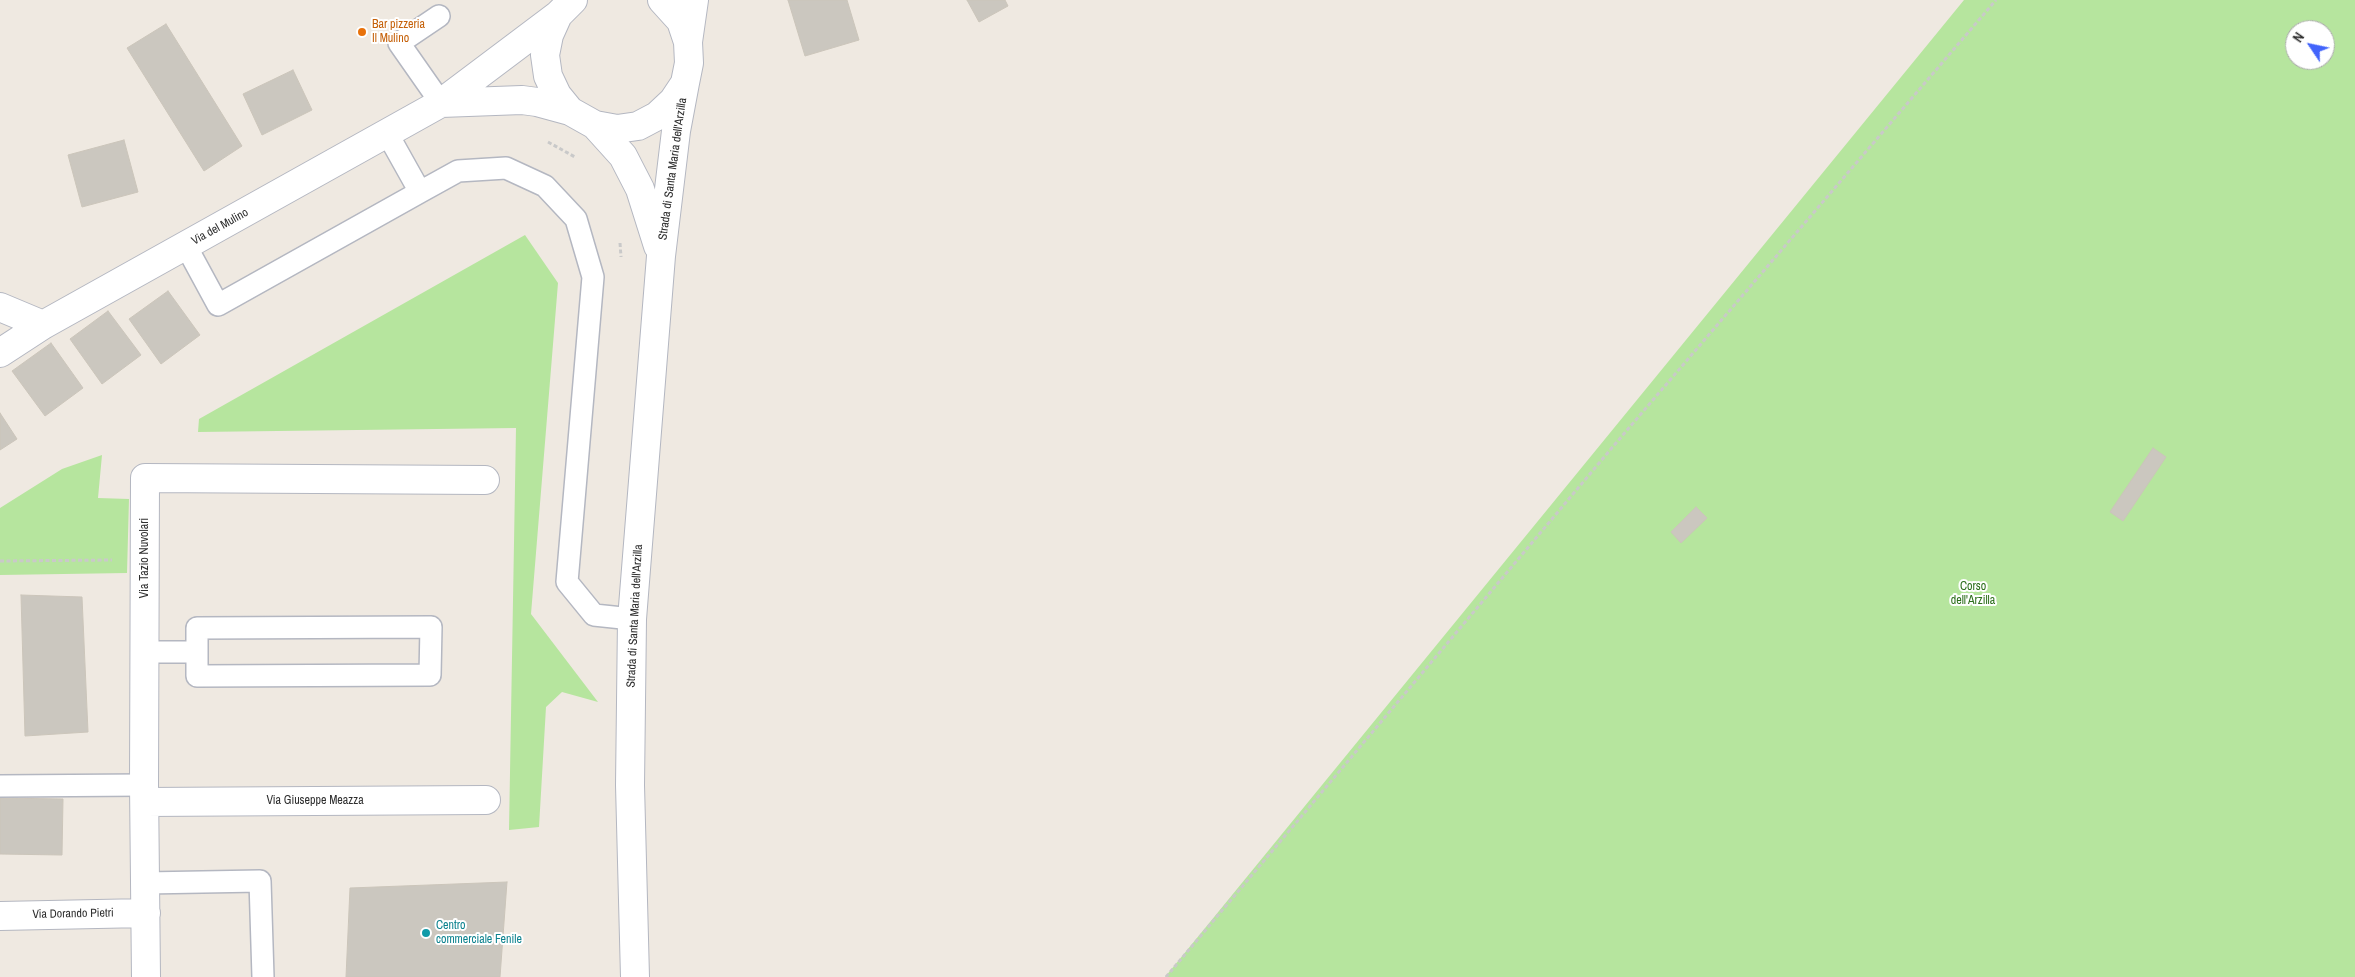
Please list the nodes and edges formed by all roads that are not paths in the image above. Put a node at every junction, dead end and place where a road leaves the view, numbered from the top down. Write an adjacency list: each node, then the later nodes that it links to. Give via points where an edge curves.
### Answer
1 (662, 0): 5 (street, Strada di Santa Maria dell'Arzilla, via 681,21)
2 (694, 0): 5 (street, Strada di Santa Maria dell'Arzilla)
3 (565, 8): 7 (street, Via del Mulino); 8 (street, Strada di Santa Maria dell'Arzilla, via 549,35 545,55 556,95)
4 (439, 16): 7 (lane, via 399,43)
5 (688, 42): 6 (street, Strada di Santa Maria dell'Arzilla, via 689,63)
6 (684, 83): 9 (street, Strada di Santa Maria dell'Arzilla, via 674,101 658,116 638,126 617,129); 13 (street, Strada di Santa Maria dell'Arzilla)
7 (441, 103): 8 (street, Via del Mulino, via 522,100); 10 (street, Via del Mulino)
8 (570, 111): 9 (street, Strada di Santa Maria dell'Arzilla)
9 (595, 125): 13 (street, Strada di Santa Maria dell'Arzilla, via 622,156 640,189)
10 (387, 133): 11 (lane); 12 (street, Via del Mulino)
11 (420, 192): 12 (lane, via 218,305); 18 (lane, via 458,171 506,168 545,186 576,219 593,277 567,582 594,615)
12 (186, 246): 15 (street, Via del Mulino)
13 (661, 256): 18 (street, Strada di Santa Maria dell'Arzilla)
14 (0, 307): 15 (street)
15 (43, 325): 16 (street, Via del Mulino)
16 (0, 353)
17 (485, 480): 19 (street, Via Tazio Nuvolari, via 145,478)
18 (632, 620): 29 (street, Strada di Santa Maria dell'Arzilla, via 630,785)
19 (144, 652): 20 (lane); 22 (street, Via Tazio Nuvolari)
20 (197, 652): 20 (lane, via 197,676 430,676 431,627 197,628)
21 (0, 786): 22 (lane)
22 (144, 794): 23 (street, Via Giuseppe Meazza); 24 (street, Via Tazio Nuvolari)
23 (486, 800)
24 (145, 883): 25 (street, Via Tazio Nuvolari); 28 (lane, via 260,881)
25 (146, 913): 26 (street, Via Dorando Pietri); 27 (street, Via Tazio Nuvolari)
26 (0, 916)
27 (146, 977)
28 (263, 977)
29 (635, 977)

